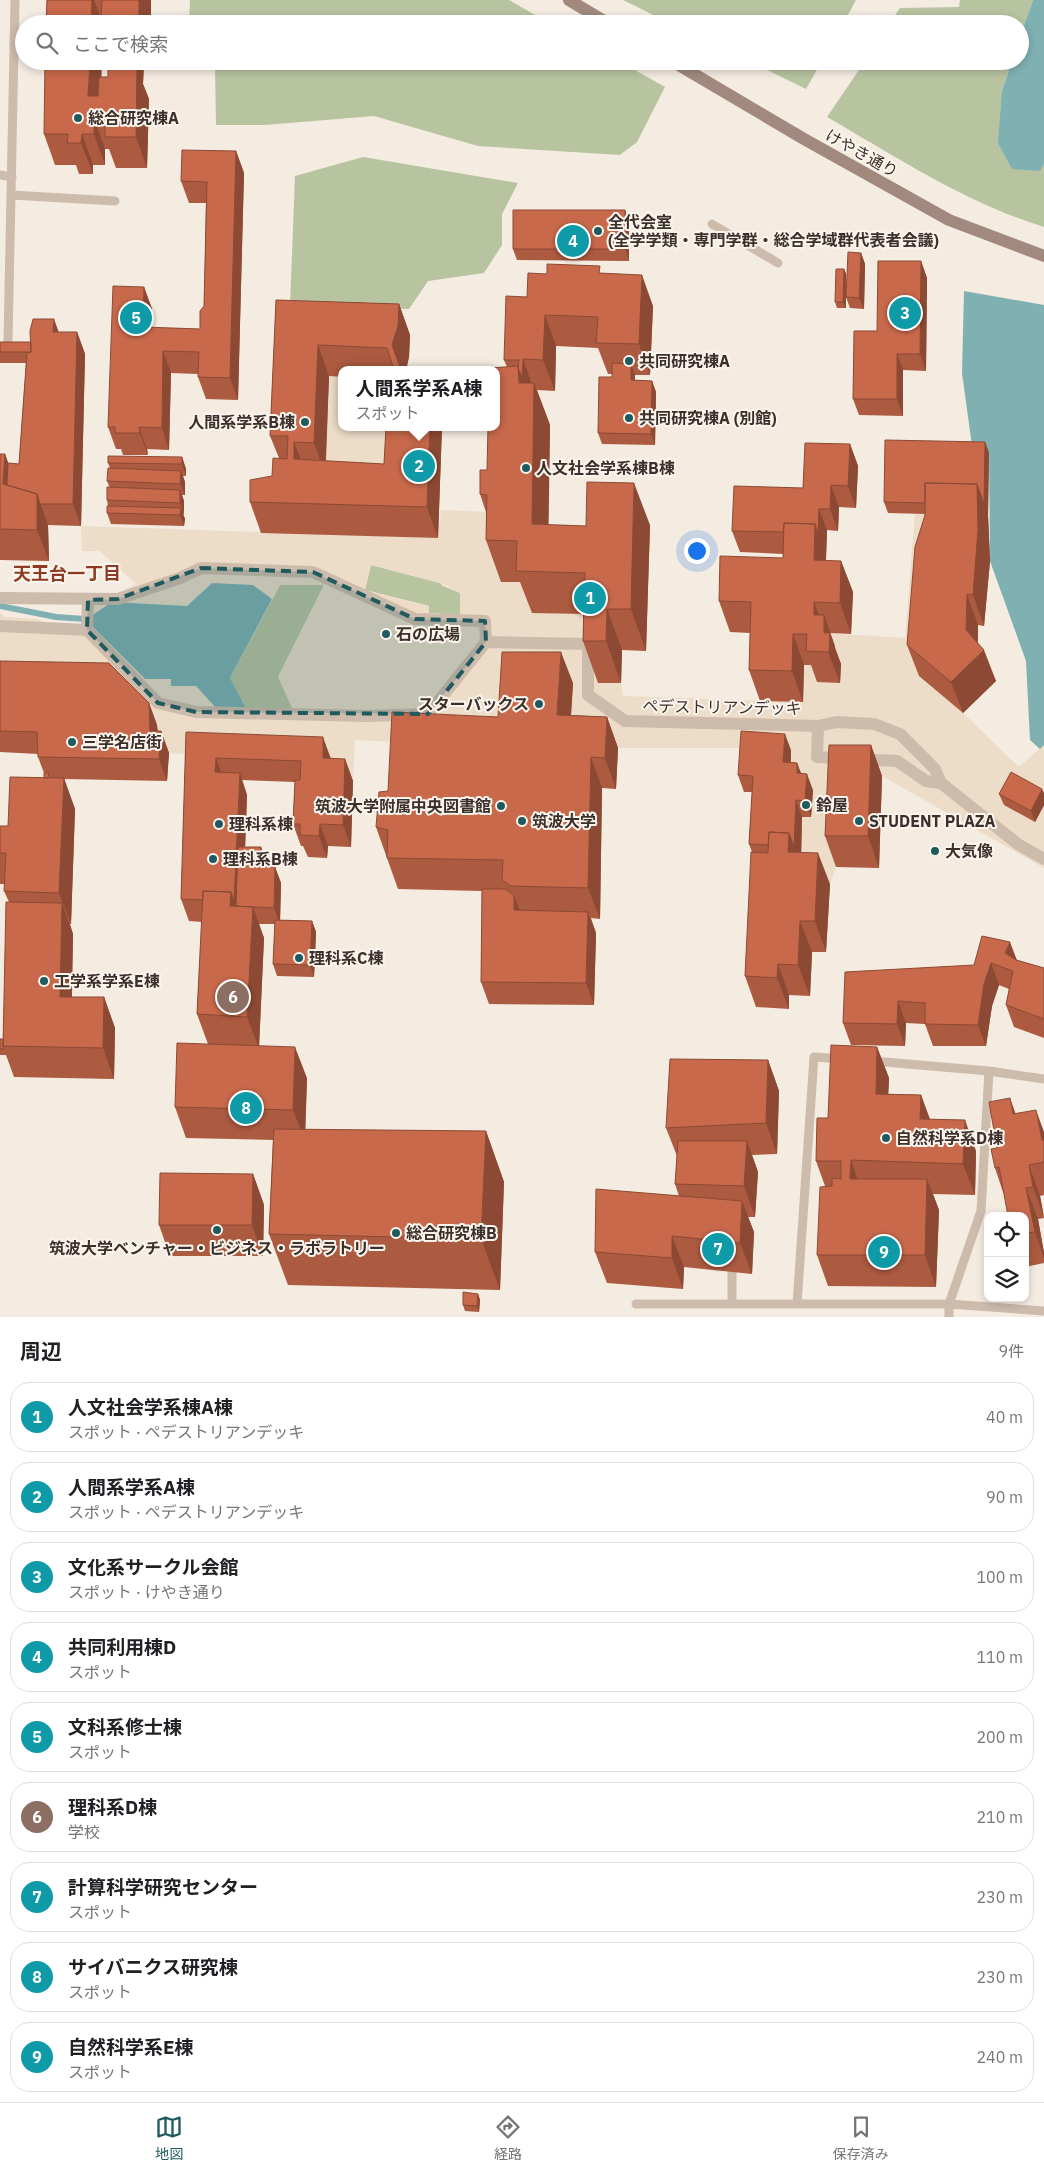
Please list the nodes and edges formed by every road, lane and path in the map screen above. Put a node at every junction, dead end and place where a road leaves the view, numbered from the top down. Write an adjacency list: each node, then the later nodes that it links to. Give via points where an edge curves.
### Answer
1 (15, 0): 6 (lane)
2 (568, 0): 3 (street)
3 (594, 15)
4 (687, 70): 10 (street, けやき通り, via 949,220)
5 (0, 175): 6 (lane)
6 (12, 177): 7 (lane)
7 (11, 195): 8 (lane); 12 (lane)
8 (115, 201)
9 (712, 224): 11 (lane)
10 (1044, 256)
11 (778, 263)
12 (8, 340)
13 (0, 598): 14 (street)
14 (88, 600): 16 (street); 17 (street, via 118,599 201,568 313,572 414,619 485,621)
15 (0, 626): 16 (street)
16 (87, 630): 17 (street, via 158,703 196,712 366,716 428,714)
17 (486, 642): 18 (street, ペデストリアンデッキ, via 588,644 588,695 625,721)
18 (818, 726): 19 (street, ペデストリアンデッキ, via 837,722 874,724 900,734 935,769); 19 (street, ペデストリアンデッキ, via 817,757 897,761 926,781)
19 (941, 783): 20 (street, ペデストリアンデッキ, via 1019,845)
20 (1044, 859)
21 (853, 1060): 28 (lane, via 814,1056)
22 (862, 1061): 23 (lane)
23 (989, 1071): 24 (lane); 29 (lane, via 981,1211)
24 (1044, 1079)
25 (732, 1272): 27 (lane)
26 (636, 1304): 27 (lane)
27 (732, 1304): 28 (lane)
28 (798, 1304): 29 (lane)
29 (949, 1304): 30 (lane); 31 (lane)
30 (1044, 1311)
31 (949, 1317)

